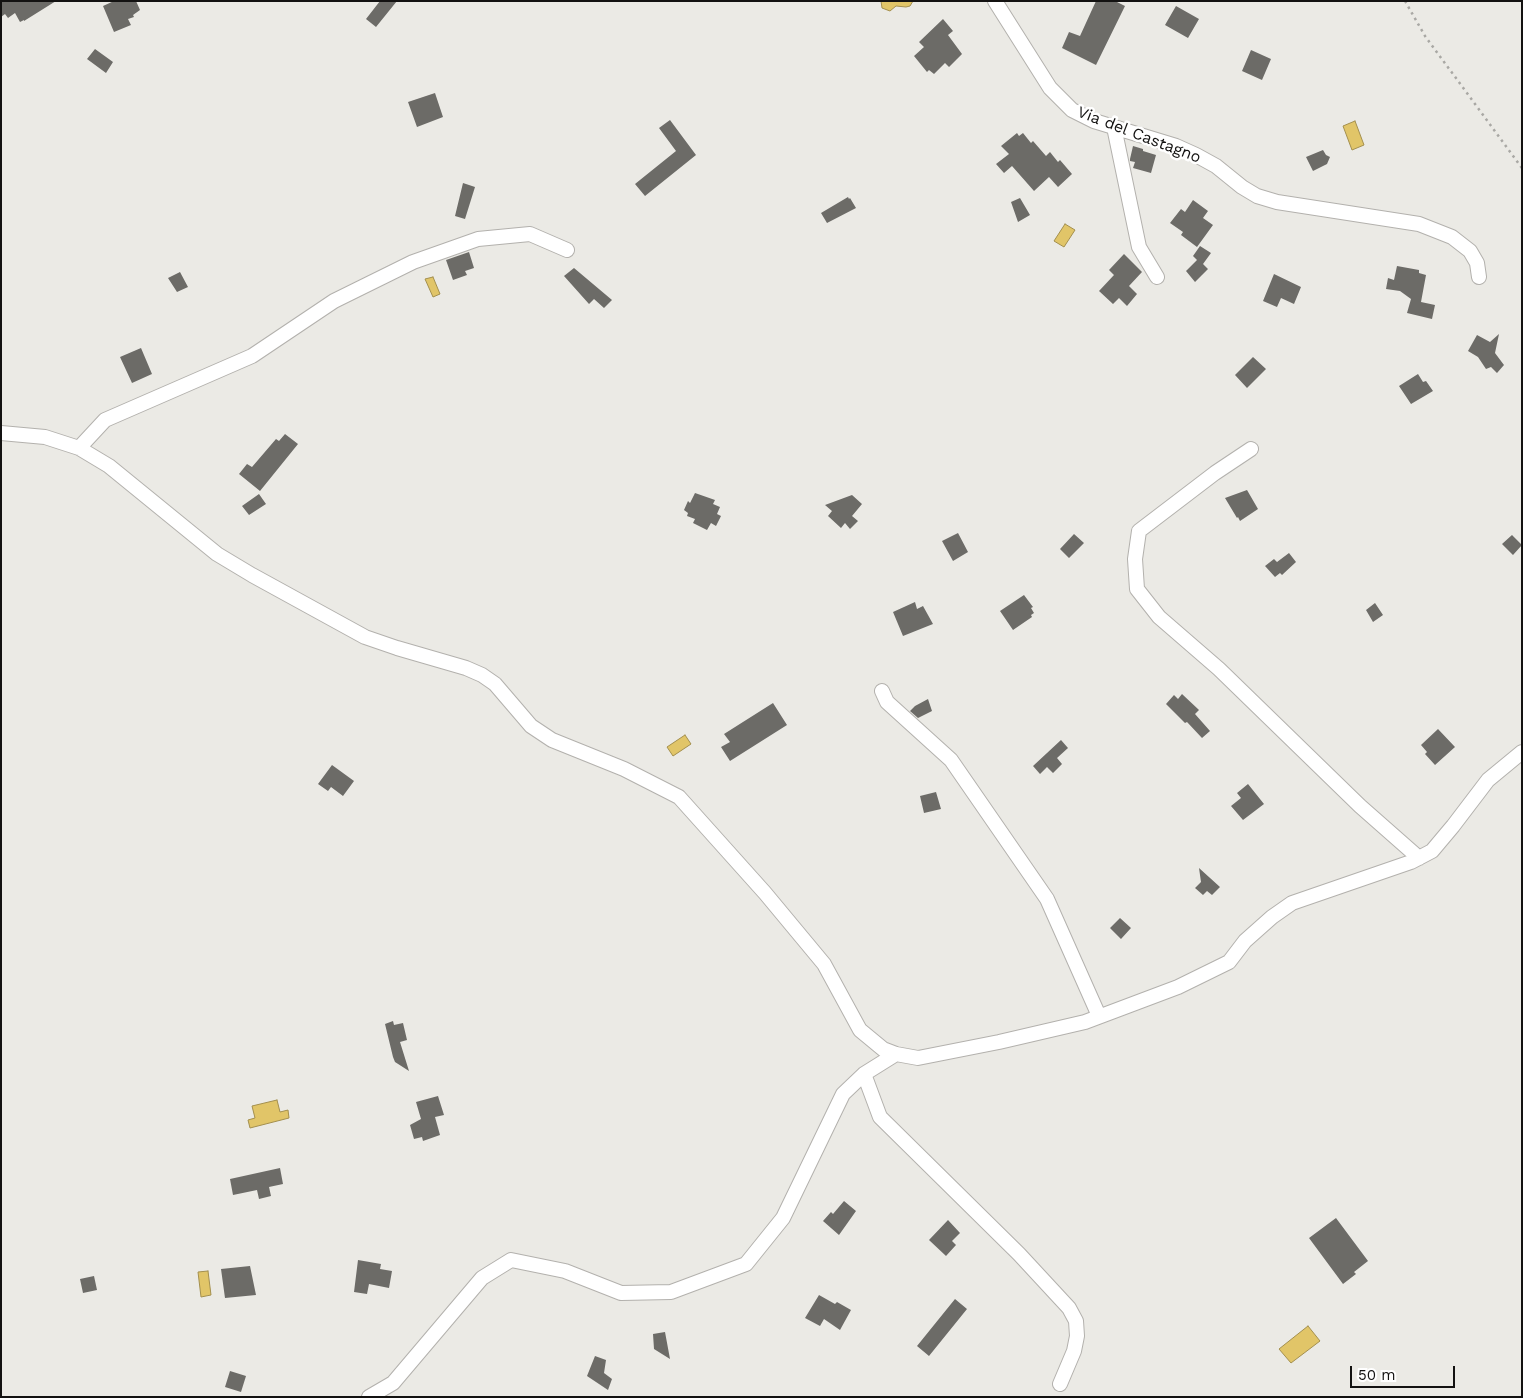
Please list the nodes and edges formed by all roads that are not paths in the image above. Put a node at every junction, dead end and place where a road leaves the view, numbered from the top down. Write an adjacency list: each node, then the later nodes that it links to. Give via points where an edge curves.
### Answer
1 (995, 1): 2 (street, Via del Castagno, via 1050,88 1072,110)
2 (1114, 127): 4 (street, via 1139,247); 5 (street, Via del Castagno, via 1196,155 1257,196 1276,202 1419,224 1452,237 1470,251 1477,263)
3 (567, 250): 7 (street, via 530,234 478,239 413,262 334,301 252,356 106,420)
4 (1157, 277)
5 (1479, 277)
6 (1, 433): 7 (street, via 45,437)
7 (79, 448): 13 (street, via 109,466 217,554 252,575 365,637 482,675 495,684 531,726 552,740 624,769 678,797 824,964 860,1030 883,1049)
8 (1251, 449): 11 (street, via 1139,531 1135,559 1137,589 1160,617)
9 (882, 691): 12 (street, via 887,702 951,760 1047,899)
10 (1522, 752): 11 (street, via 1488,780 1432,851)
11 (1419, 858): 12 (street, via 1292,903 1245,941 1229,962 1178,987)
12 (1099, 1016): 13 (street, via 999,1042 918,1058)
13 (896, 1054): 14 (street)
14 (864, 1074): 15 (street, via 880,1117 1070,1308 1076,1321 1077,1336); 16 (street, via 843,1094 783,1218 746,1264 671,1292 621,1293 565,1271 511,1260 482,1278 393,1383)
15 (1060, 1384)
16 (369, 1397)

